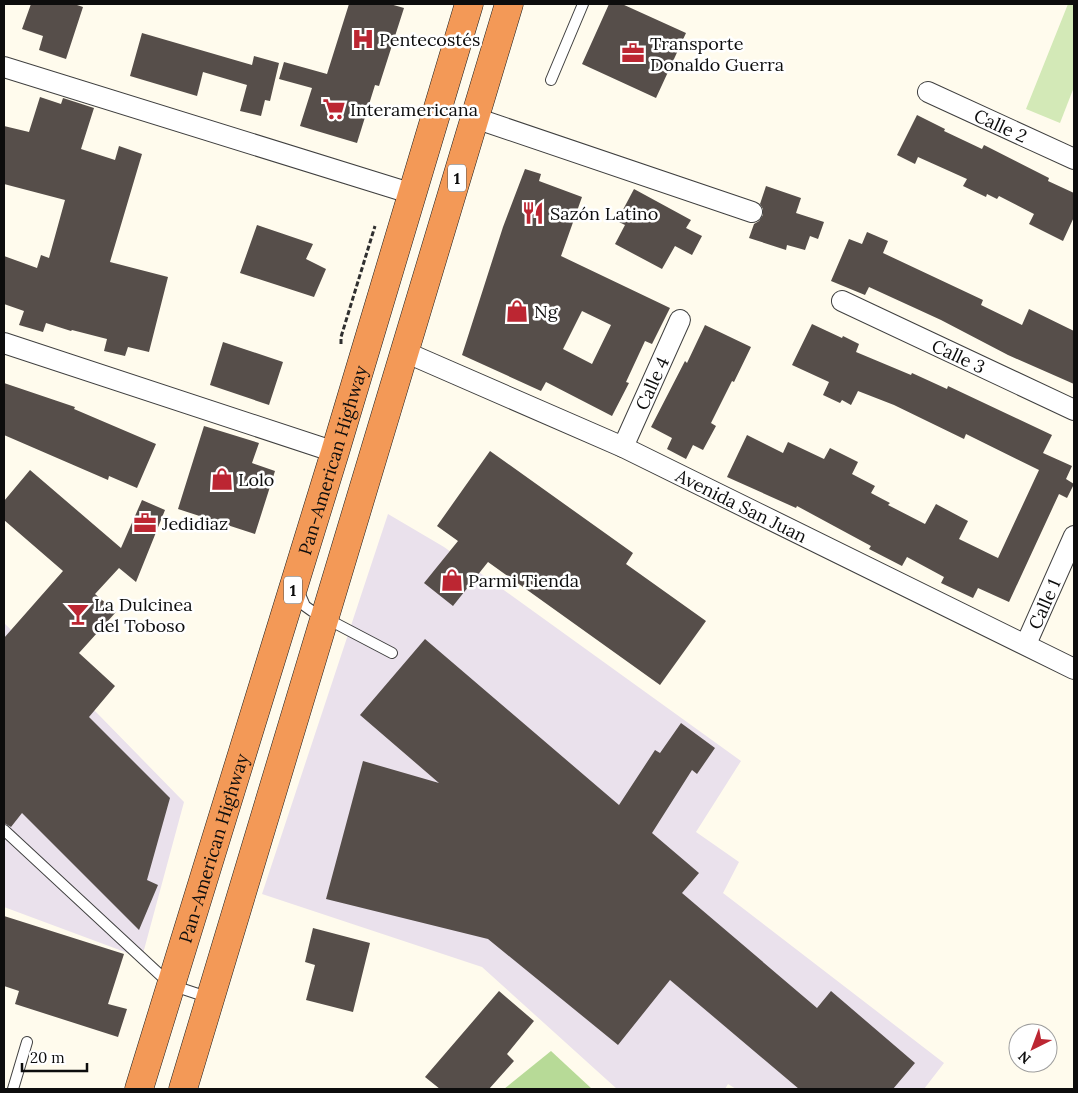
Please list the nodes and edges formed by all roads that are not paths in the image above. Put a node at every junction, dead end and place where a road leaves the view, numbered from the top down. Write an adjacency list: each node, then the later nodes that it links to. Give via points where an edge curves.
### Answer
1 (469, 4): 9 (highway, Pan-American Highway / 1)
2 (509, 4): 7 (highway, 1); 9 (highway, via 475,63 440,170 434,180)
3 (583, 4): 5 (lane)
4 (4, 67): 9 (street)
5 (551, 80)
6 (928, 92): 8 (street, Calle 2)
7 (475, 118): 10 (street); 13 (highway, 1)
8 (1074, 159)
9 (413, 194): 13 (highway, via 423,214 425,228 415,286); 18 (highway, Pan-American Highway / 1)
10 (752, 212)
11 (842, 301): 16 (street, Calle 3)
12 (680, 320): 17 (street, Calle 4)
13 (413, 323): 15 (highway, 1)
14 (4, 344): 18 (street)
15 (405, 352): 17 (street, Avenida San Juan); 21 (highway, 1)
16 (1074, 410)
17 (622, 447): 22 (street, Avenida San Juan)
18 (335, 452): 20 (highway, Pan-American Highway / 1)
19 (1074, 536): 22 (street, Calle 1)
20 (296, 582): 21 (lane, via 304,606); 26 (highway, Pan-American Highway / 1)
21 (324, 618): 23 (lane); 27 (highway, 1)
22 (1026, 644): 24 (street, Avenida San Juan)
23 (392, 653)
24 (1074, 669)
25 (4, 830): 26 (lane)
26 (170, 985): 27 (lane); 30 (highway, Pan-American Highway / 1)
27 (210, 998): 31 (highway, 1)
28 (27, 1042): 29 (lane)
29 (13, 1089)
30 (139, 1089)
31 (182, 1089)

